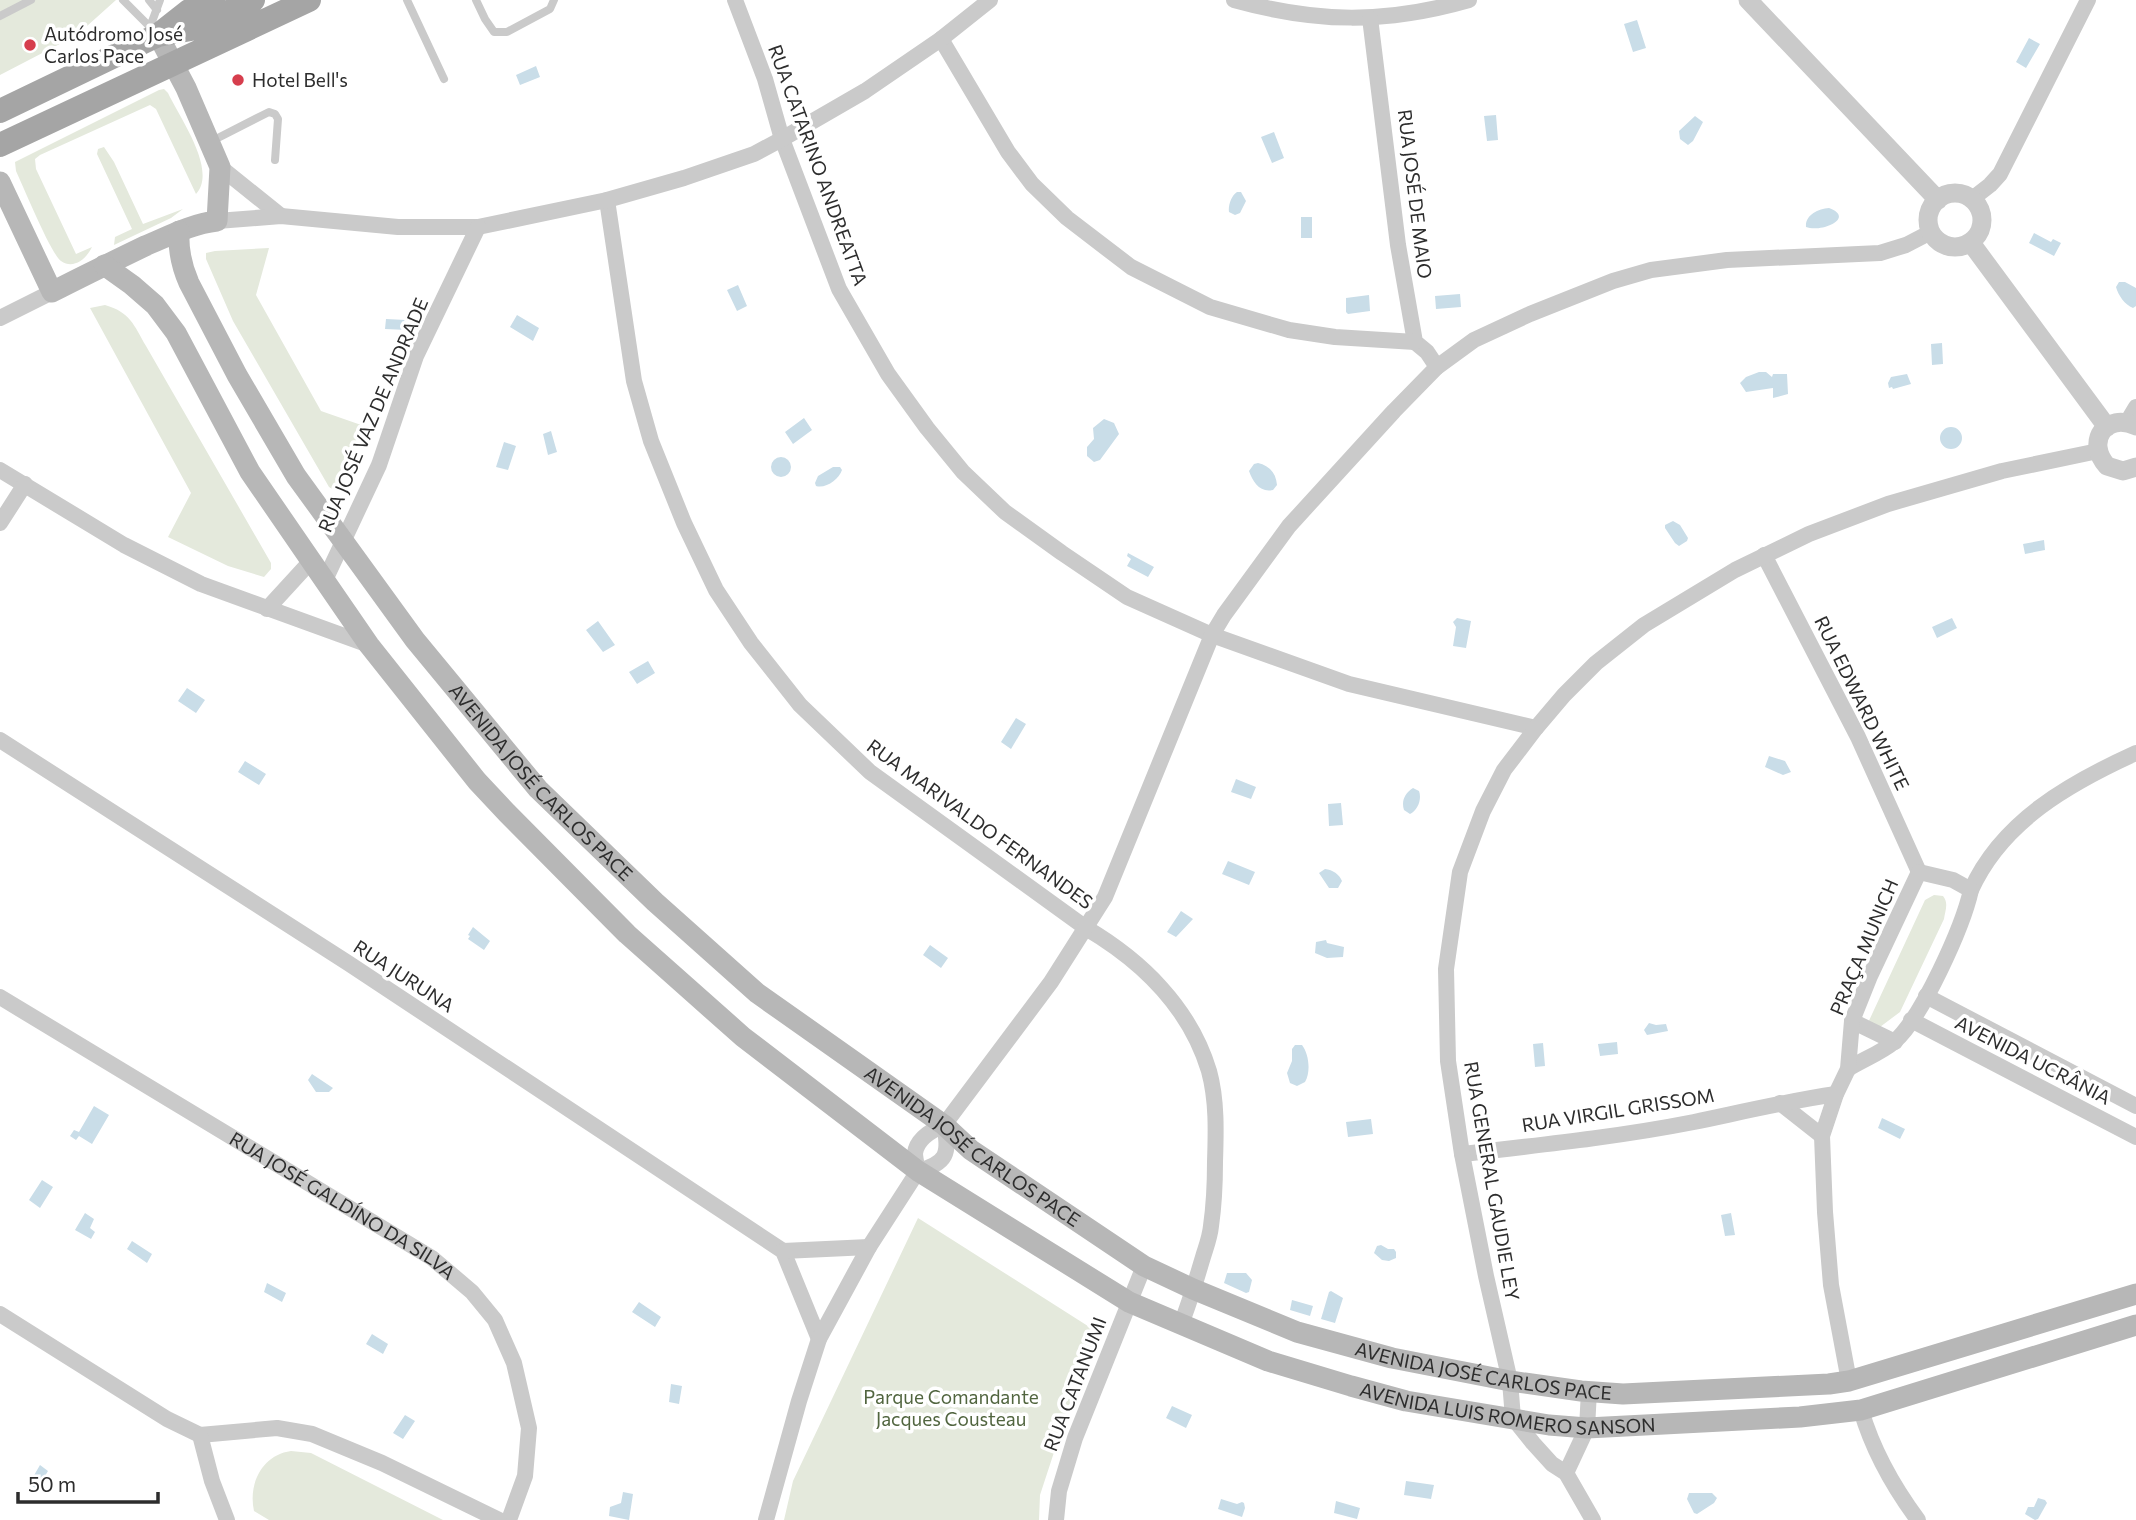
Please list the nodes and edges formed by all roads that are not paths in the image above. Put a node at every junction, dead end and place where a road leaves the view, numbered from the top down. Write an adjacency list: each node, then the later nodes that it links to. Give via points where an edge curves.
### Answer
1 (31, 0): 18 (lane)
2 (123, 0): 20 (lane)
3 (149, 0): 17 (lane)
4 (160, 0): 17 (lane)
5 (213, 0): 20 (main road)
6 (253, 0): 20 (main road, via 197,28)
7 (309, 0): 22 (main road)
8 (407, 0): 23 (lane)
9 (476, 0): 10 (lane, via 494,32 507,32 550,9)
10 (554, 0)
11 (735, 0): 25 (street, RUA CATARINO ANDREATTA)
12 (990, 0): 21 (street)
13 (1234, 0): 19 (street, via 1302,15)
14 (1469, 0): 19 (street)
15 (1748, 0): 33 (street)
16 (2088, 0): 31 (street, via 2000,174)
17 (157, 10): 20 (lane)
18 (0, 16)
19 (1370, 18): 43 (street, RUA JOSÉ DE MAIO)
20 (154, 32): 22 (main road); 24 (main road)
21 (941, 39): 25 (street, via 865,91); 43 (street, via 1031,184 1132,267 1210,307 1289,330)
22 (174, 63): 26 (main road); 27 (main road)
23 (444, 79)
24 (3, 112)
25 (782, 139): 32 (street, via 696,174); 57 (street, RUA CATARINO ANDREATTA, via 839,289 888,374 963,472 1005,512 1127,597)
26 (210, 142): 28 (lane, via 262,115 275,114); 29 (main road)
27 (0, 145)
28 (275, 160)
29 (220, 167): 34 (street); 35 (main road)
30 (0, 182): 41 (main road)
31 (1972, 199): 33 (street, via 1954,193); 39 (street, via 1982,221)
32 (607, 200): 36 (street); 64 (street, RUA MARIVALDO FERNANDES, via 637,393 651,441 716,590 800,705 870,772)
33 (1938, 200): 38 (street, via 1929,215)
34 (281, 216): 35 (street); 36 (street, via 398,227)
35 (217, 221): 37 (main road)
36 (478, 228): 52 (street, RUA JOSÉ VAZ DE ANDRADE, via 416,356 379,465)
37 (179, 231): 40 (main road); 52 (main road, AVENIDA JOSÉ CARLOS PACE, via 182,267 237,375 296,476)
38 (1931, 232): 39 (street, via 1949,247); 44 (street, via 1880,253 1727,260 1651,270 1530,314 1474,340)
39 (1971, 243): 46 (street)
40 (103, 265): 41 (main road); 54 (main road, AVENIDA JOSÉ CARLOS PACE, via 155,305 176,333 250,472)
41 (52, 292): 42 (street)
42 (0, 318)
43 (1415, 342): 44 (street)
44 (1437, 367): 57 (street, via 1289,526)
45 (2133, 418): 46 (street)
46 (2107, 426): 47 (street, via 2100,435)
47 (2098, 452): 49 (street, via 2107,466); 53 (street, RUA GENERAL GAUDIE LEY, via 2002,471 1888,504)
48 (0, 470): 50 (street)
49 (2135, 472)
50 (25, 484): 51 (street); 56 (street, via 124,545 201,584)
51 (0, 523)
52 (343, 542): 55 (street, RUA JOSÉ VAZ DE ANDRADE); 74 (main road, AVENIDA JOSÉ CARLOS PACE, via 415,639 548,799 757,993)
53 (1764, 555): 59 (street, RUA GENERAL GAUDIE LEY, via 1644,625 1564,695); 62 (street, RUA EDWARD WHITE, via 1858,737)
54 (311, 561): 55 (main road, AVENIDA JOSÉ CARLOS PACE); 56 (street)
55 (325, 580): 58 (main road, AVENIDA JOSÉ CARLOS PACE)
56 (267, 608): 58 (street)
57 (1212, 635): 59 (street, RUA CATARINO ANDREATTA, via 1349,684); 64 (street, via 1105,897)
58 (369, 645): 78 (main road, AVENIDA JOSÉ CARLOS PACE, via 477,781 627,934 743,1037)
59 (1536, 728): 77 (street, RUA GENERAL GAUDIE LEY, via 1504,770 1460,872 1446,969 1448,1061)
60 (0, 740): 80 (street, RUA JURUNA)
61 (2136, 753): 63 (street, via 2066,789 2020,823 1990,854)
62 (1919, 872): 63 (street, PRAÇA MUNICH, via 1953,880); 68 (street, PRAÇA MUNICH)
63 (1971, 890): 65 (street, via 1960,926)
64 (1086, 928): 74 (street); 82 (street, RUA MARIVALDO FERNANDES, via 1142,967 1166,993 1192,1030 1209,1072 1217,1121 1214,1192 1211,1229)
65 (1926, 996): 67 (street); 73 (street, AVENIDA UCRÂNIA)
66 (0, 997): 99 (street, RUA JOSÉ GALDÍNO DA SILVA, via 432,1258 472,1292 495,1320 514,1363 529,1428 525,1476)
67 (1911, 1020): 69 (street); 76 (street, AVENIDA UCRÂNIA)
68 (1852, 1021): 69 (street); 70 (street, PRAÇA MUNICH)
69 (1895, 1042): 70 (street)
70 (1848, 1069): 71 (street)
71 (1836, 1094): 72 (street, RUA VIRGIL GRISSOM); 75 (street)
72 (1780, 1103): 75 (street); 77 (street, RUA VIRGIL GRISSOM, via 1693,1122)
73 (2136, 1106)
74 (944, 1125): 78 (street, via 930,1131 915,1152); 78 (street, via 946,1153 936,1166); 81 (main road, AVENIDA JOSÉ CARLOS PACE, via 971,1150)
75 (1822, 1136): 90 (street, via 1831,1285)
76 (2136, 1137)
77 (1462, 1154): 89 (street, RUA GENERAL GAUDIE LEY)
78 (918, 1171): 79 (street); 84 (main road, AVENIDA LUIS ROMERO SANSON)
79 (869, 1247): 80 (street); 88 (street)
80 (783, 1251): 88 (street)
81 (1144, 1266): 82 (main road, AVENIDA JOSÉ CARLOS PACE); 84 (street, RUA CATANUMI)
82 (1193, 1289): 86 (street, RUA MARIVALDO FERNANDES); 89 (main road, AVENIDA JOSÉ CARLOS PACE, via 1297,1332 1392,1358)
83 (2136, 1294): 90 (main road, AVENIDA JOSÉ CARLOS PACE)
84 (1129, 1302): 86 (main road, AVENIDA LUIS ROMERO SANSON); 101 (street, RUA CATANUMI, via 1075,1438 1059,1491)
85 (0, 1314): 95 (street)
86 (1181, 1324): 93 (main road, AVENIDA LUIS ROMERO SANSON, via 1268,1361 1351,1386 1406,1401)
87 (2136, 1325): 92 (main road, AVENIDA LUIS ROMERO SANSON)
88 (819, 1339): 100 (street)
89 (1510, 1381): 91 (main road, AVENIDA JOSÉ CARLOS PACE); 93 (street, RUA GENERAL GAUDIE LEY)
90 (1849, 1381): 91 (main road, AVENIDA JOSÉ CARLOS PACE, via 1623,1394)
91 (1589, 1391): 94 (street)
92 (1861, 1410): 94 (main road, AVENIDA LUIS ROMERO SANSON); 103 (street, via 1882,1467)
93 (1514, 1418): 94 (main road, AVENIDA LUIS ROMERO SANSON); 96 (street, via 1552,1464)
94 (1587, 1428): 96 (street)
95 (200, 1435): 97 (street); 98 (street, via 277,1428 312,1434)
96 (1566, 1472): 102 (street)
97 (227, 1520)
98 (499, 1520)
99 (509, 1520)
100 (766, 1520)
101 (1056, 1520)
102 (1593, 1520)
103 (1918, 1520)

